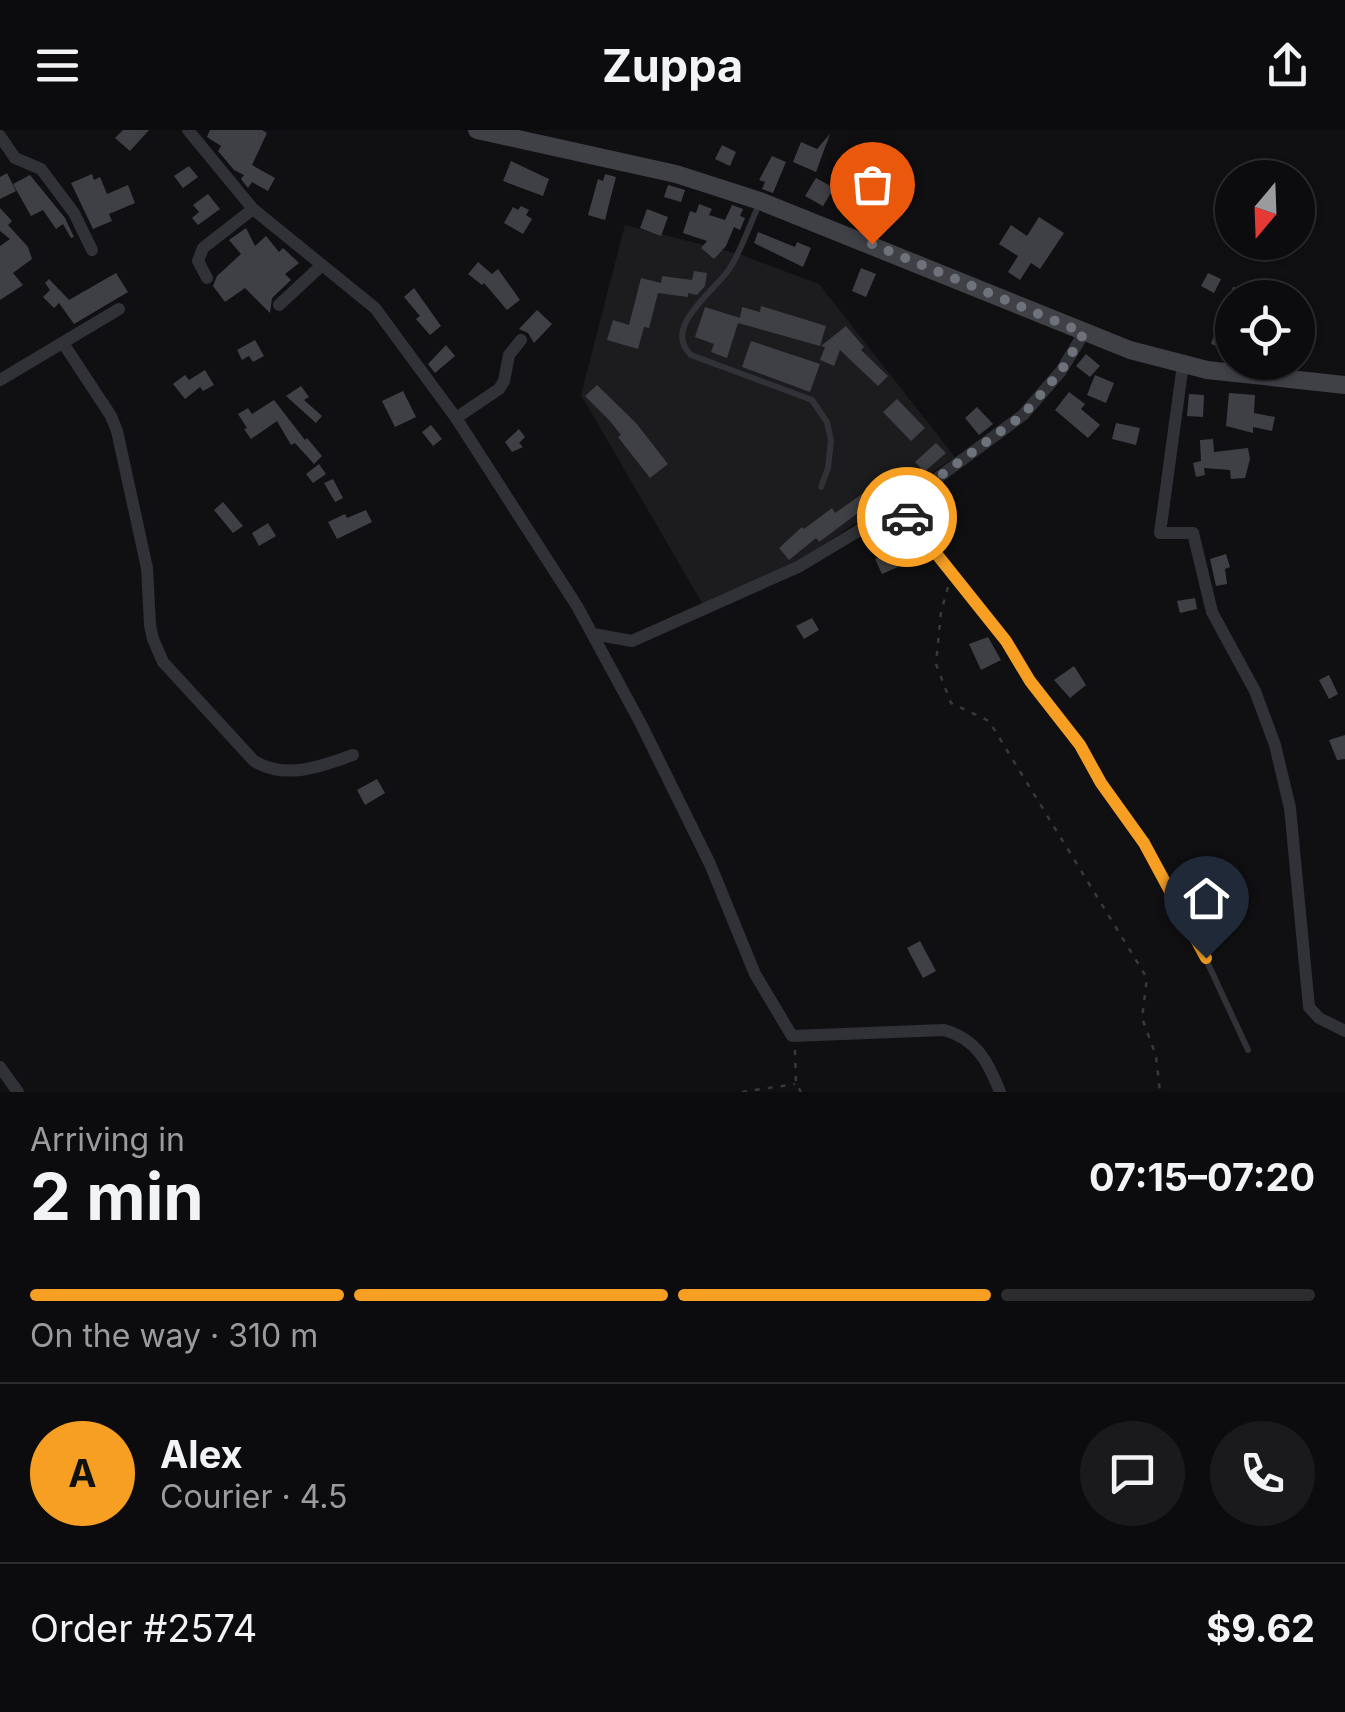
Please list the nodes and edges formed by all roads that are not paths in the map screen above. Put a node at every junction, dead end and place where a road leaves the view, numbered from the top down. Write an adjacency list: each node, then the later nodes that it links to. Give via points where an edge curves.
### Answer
1 (188, 130): 5 (street)
2 (477, 130): 4 (main road, via 676,174)
3 (0, 136): 6 (street, via 15,158 40,169)
4 (760, 201): 11 (main road); 18 (lane, via 732,265 688,318 683,341 691,355 812,400 831,441)
5 (252, 209): 7 (street); 8 (street, via 203,248 198,261)
6 (92, 250)
7 (322, 264): 9 (street); 17 (street, via 382,316)
8 (207, 278)
9 (279, 305)
10 (119, 309): 13 (street)
11 (1084, 333): 14 (main road); 19 (street, via 1023,415)
12 (521, 340): 17 (street, via 509,354 499,389)
13 (63, 344): 15 (street); 21 (street, via 117,432 148,568 150,625 163,662 262,766 292,772)
14 (1182, 364): 16 (main road); 22 (street, via 1160,533 1194,534 1212,612 1275,745 1290,808 1310,1006)
15 (0, 380)
16 (1345, 386)
17 (456, 418): 20 (street)
18 (822, 487)
19 (898, 507): 20 (street, via 798,567 632,641); 23 (lane, via 1080,745 1144,843)
20 (593, 634): 26 (street, via 710,864 755,974 792,1036 944,1030 965,1036 988,1062)
21 (353, 754)
22 (1345, 1031)
23 (1248, 1050)
24 (0, 1067): 25 (street)
25 (18, 1092)
26 (1000, 1092)

